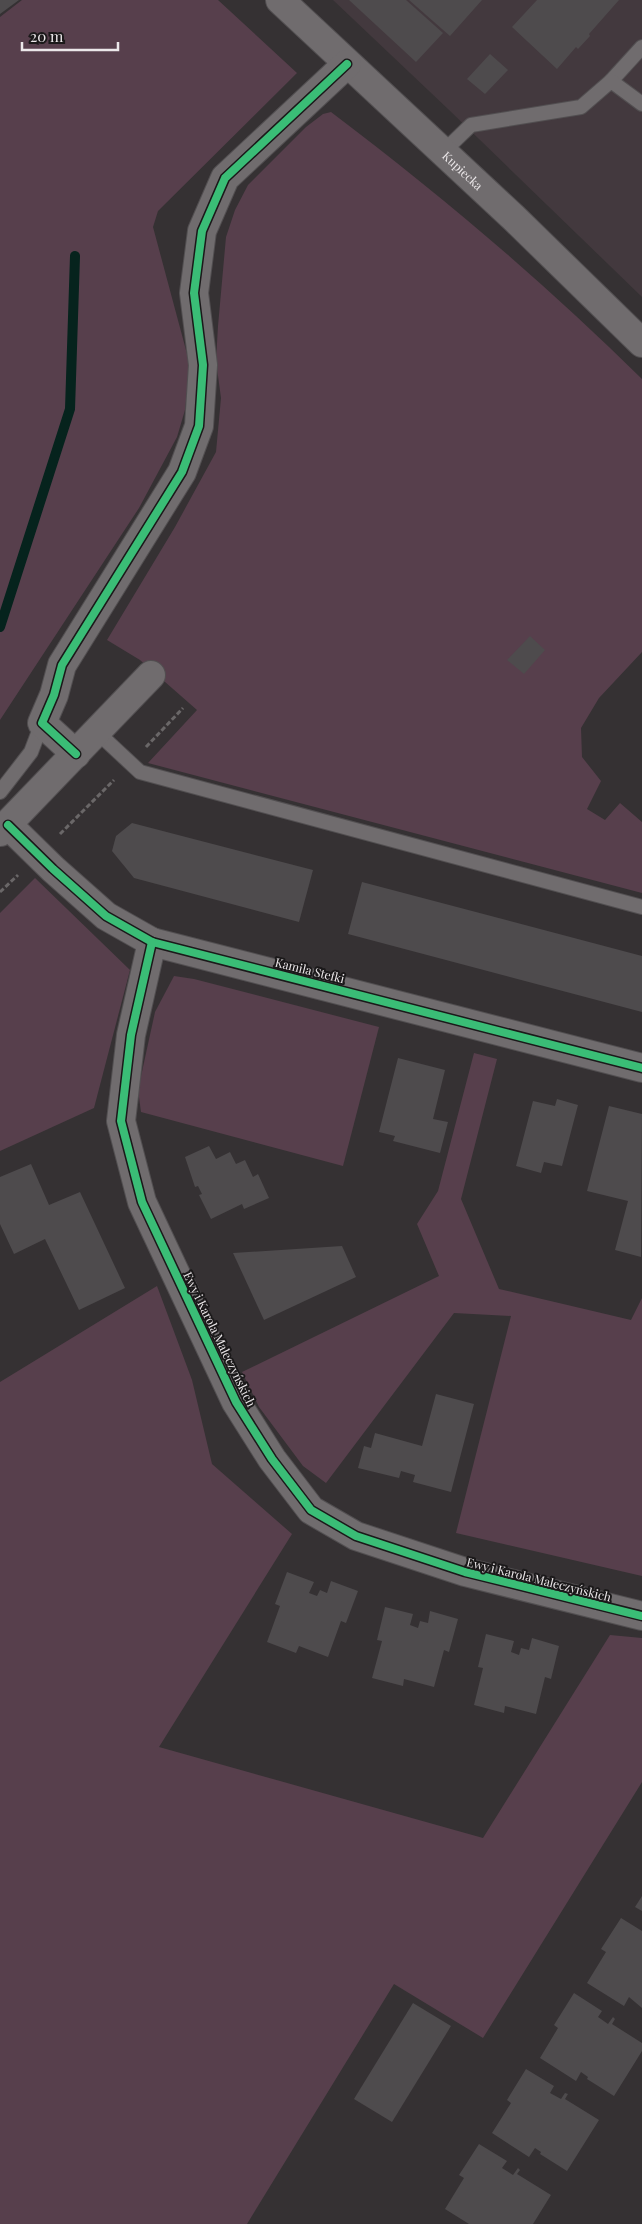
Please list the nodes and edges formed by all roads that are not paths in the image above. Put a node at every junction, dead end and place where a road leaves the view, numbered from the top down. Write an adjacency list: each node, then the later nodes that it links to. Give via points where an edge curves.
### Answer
1 (280, 0): 3 (street, Kupiecka)
2 (642, 47): 4 (lane)
3 (347, 64): 6 (street, Kupiecka); 9 (street, via 225,178 202,231 194,293 203,365 199,426 182,472 62,665)
4 (611, 81): 5 (lane); 6 (lane, via 581,107 471,125)
5 (642, 104)
6 (443, 152): 7 (street, Kupiecka)
7 (642, 343)
8 (151, 675): 10 (street)
9 (42, 723): 11 (street); 12 (lane, via 31,752)
10 (97, 732): 11 (street); 14 (lane, via 140,772)
11 (76, 754): 13 (street)
12 (0, 792)
13 (4, 828): 15 (street, Kamila Stefki, via 106,916)
14 (642, 907)
15 (152, 942): 16 (street, Kamila Stefki); 17 (street, Ewy i Karola Maleczyńskich, via 131,1035 120,1121 142,1202 236,1402 272,1458 311,1510 356,1536 465,1572)
16 (642, 1068)
17 (642, 1616)

